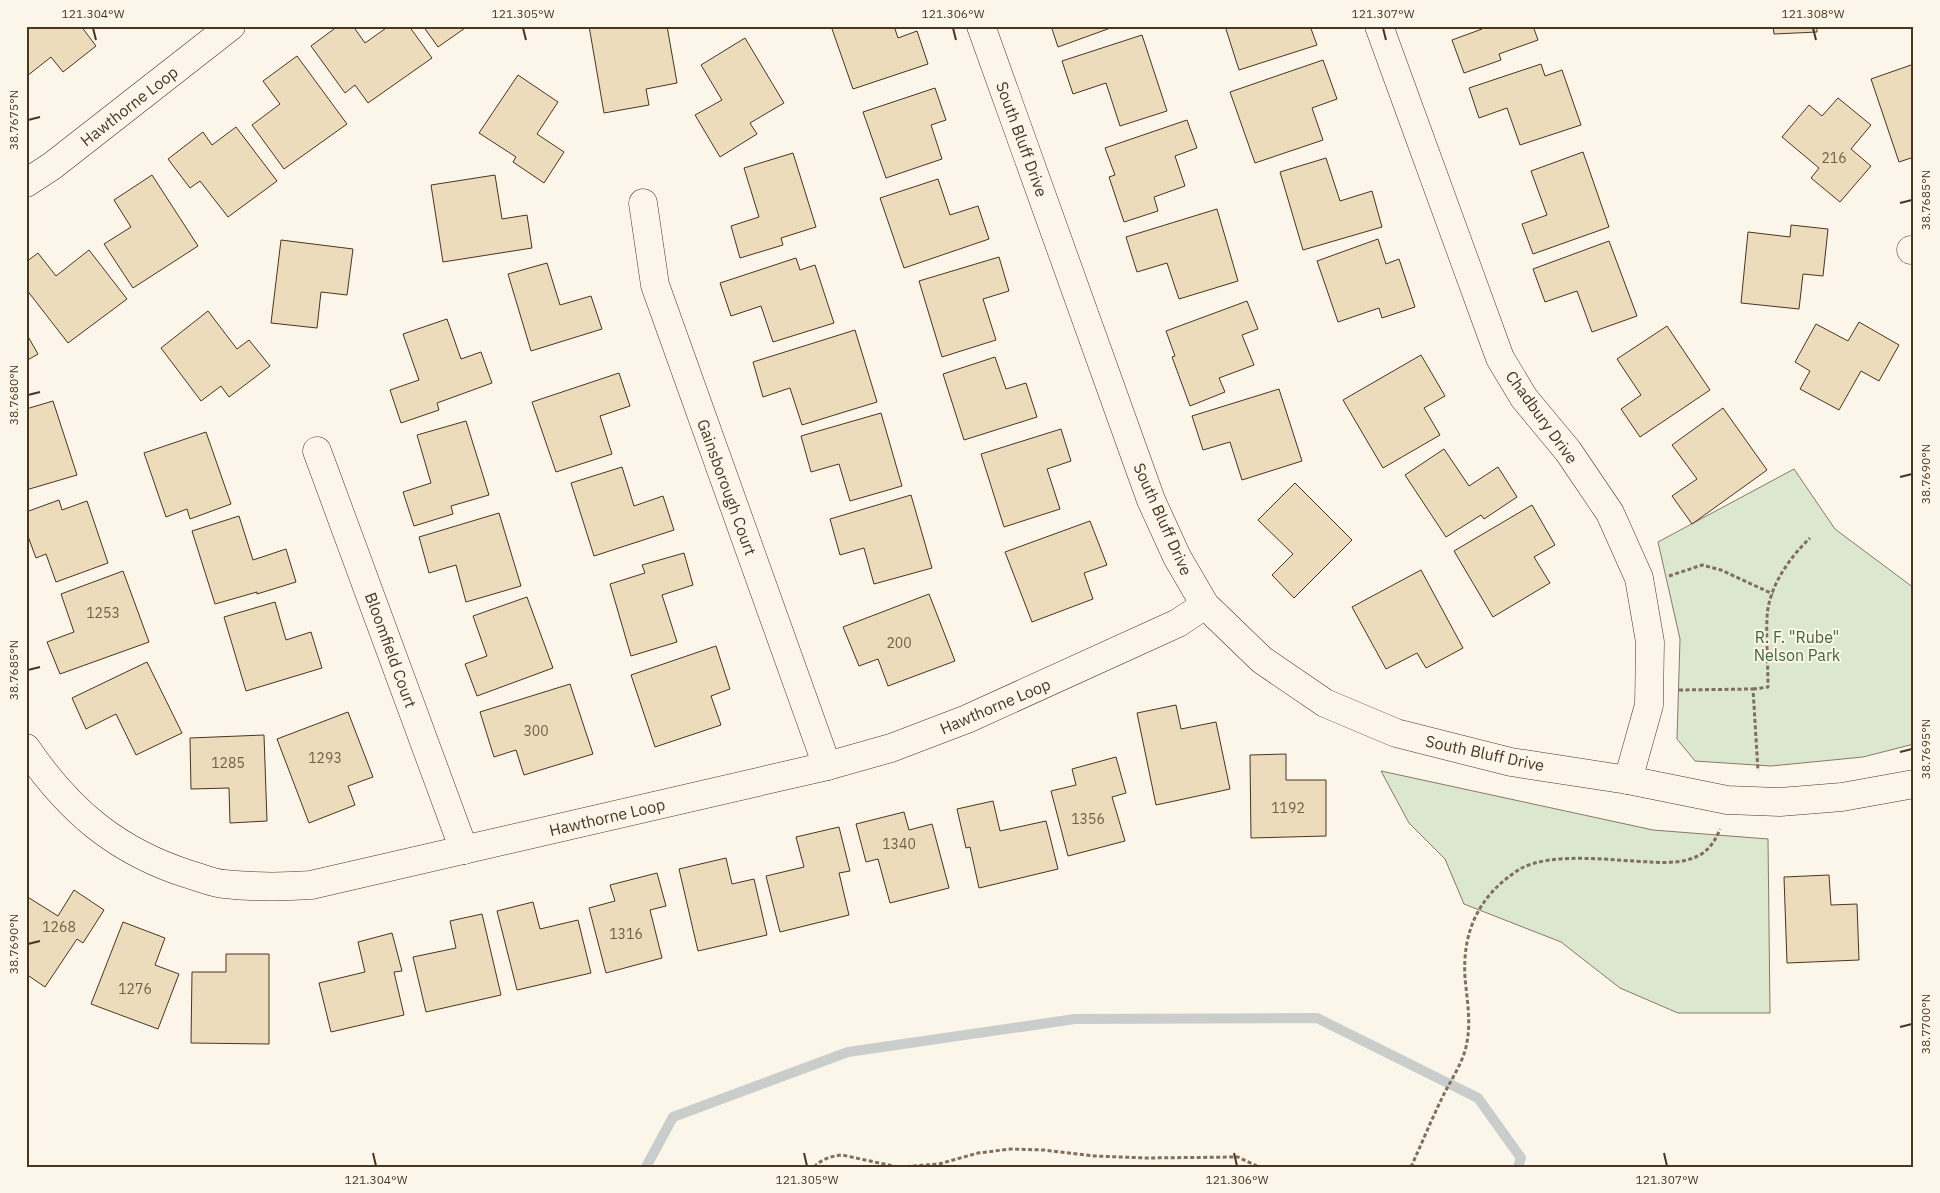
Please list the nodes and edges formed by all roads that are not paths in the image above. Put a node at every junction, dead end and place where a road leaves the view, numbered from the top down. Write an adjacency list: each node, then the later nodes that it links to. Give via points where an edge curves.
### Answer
1 (231, 26): 4 (street, Hawthorne Loop, via 52,166)
2 (982, 26): 7 (street, South Bluff Drive, via 1151,500)
3 (1379, 26): 10 (street, Chadbury Drive, via 1500,358 1524,398 1568,451 1610,513 1639,578 1650,642 1649,689 1648,705)
4 (26, 182)
5 (643, 203): 9 (street, Gainsborough Court, via 655,284)
6 (317, 451): 12 (street, Bloomfield Court)
7 (1204, 605): 9 (street, Hawthorne Loop, via 1178,623 967,719 891,748); 10 (street, South Bluff Drive, via 1262,660 1325,703 1396,733 1511,762)
8 (26, 748): 12 (street, Hawthorne Loop, via 73,808 123,846 171,868 222,884 311,885)
9 (827, 766): 12 (street, Hawthorne Loop)
10 (1628, 780): 11 (street, South Bluff Drive, via 1727,800 1760,802 1842,797)
11 (1914, 784)
12 (464, 850)

